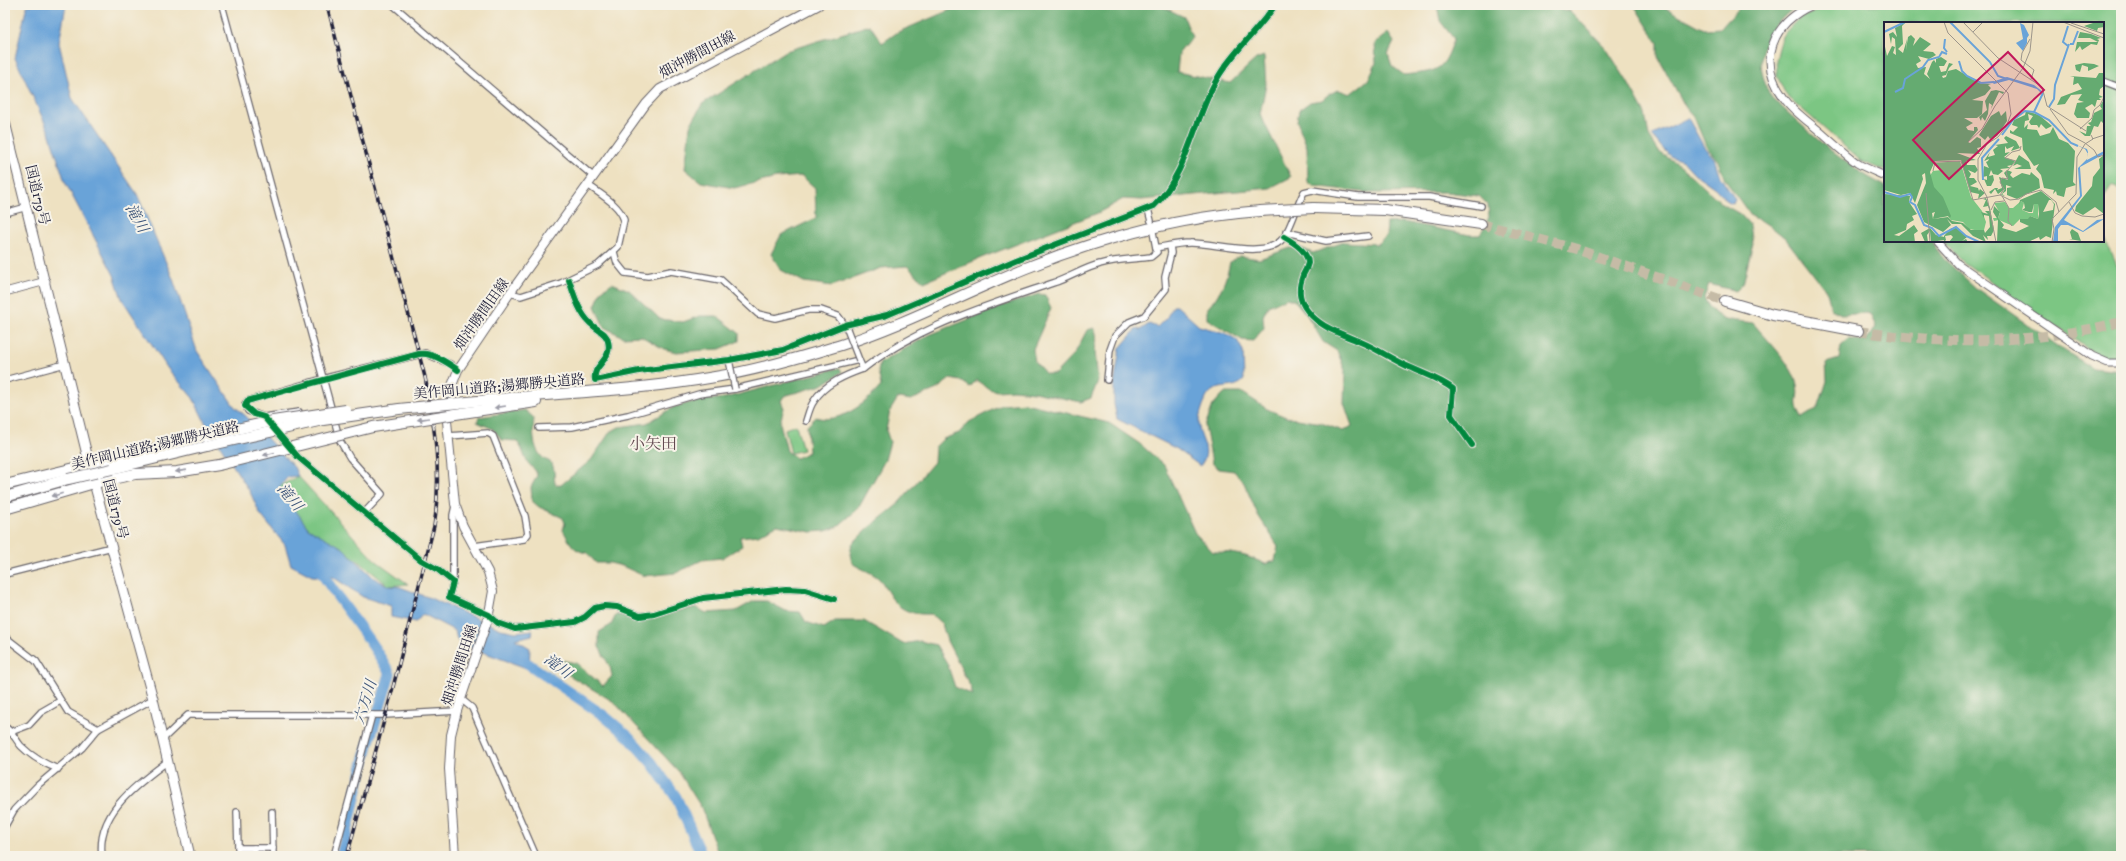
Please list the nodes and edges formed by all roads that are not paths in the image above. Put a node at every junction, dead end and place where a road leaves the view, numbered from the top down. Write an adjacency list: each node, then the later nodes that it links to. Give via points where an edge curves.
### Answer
1 (222, 5): 38 (street)
2 (393, 5): 10 (street)
3 (1275, 5): 14 (street, via 1220,74 1180,166 1162,199)
4 (1813, 5): 9 (street, via 1789,20 1772,42 1771,72 1776,85 1791,107 1846,154)
5 (816, 6): 10 (main road, 畑沖勝間田線, via 660,89 646,104)
6 (2104, 81): 7 (street)
7 (2121, 88)
8 (5, 122): 13 (highway, 国道179号)
9 (1884, 176)
10 (594, 177): 11 (main road, 畑沖勝間田線)
11 (588, 185): 24 (street, via 616,207 623,217 620,243); 28 (main road, 畑沖勝間田線)
12 (1481, 206): 19 (street, via 1430,197 1358,197 1312,190 1304,192)
13 (27, 207): 15 (street); 26 (highway, 国道179号)
14 (1148, 209): 16 (street); 30 (street, via 1016,260 887,315)
15 (5, 213)
16 (1151, 221)
17 (1481, 224): 42 (highway, 美作岡山道路;湯郷勝央道路, bridge, via 1385,210 1313,208 1230,213 1178,222 1082,247 844,344 715,377)
18 (1153, 232): 23 (street)
19 (1285, 234): 20 (street, via 1326,241); 22 (street, via 1274,246 1265,249 1189,242); 51 (street, via 1306,258 1308,264 1299,287 1303,306 1313,317 1346,337 1361,342 1453,389 1451,415)
20 (1368, 236)
21 (1938, 242): 34 (street, via 1958,264 2092,356 2108,363)
22 (1170, 246): 23 (street); 40 (street, via 1171,253 1165,277 1166,289 1144,316 1134,319 1115,336 1110,350)
23 (1156, 248): 36 (street, via 1157,252 1151,256 1100,264 1063,280 1006,297 956,317 883,354)
24 (614, 252): 25 (street); 30 (street, via 617,263 625,273 648,276 671,271 721,280 750,308 766,317 775,318 808,310 821,310 838,316)
25 (569, 280): 28 (street, via 521,296); 32 (street, via 584,316 590,324 604,333 609,342 609,354 595,371 595,380 639,371)
26 (46, 281): 27 (street); 35 (highway, 国道179号)
27 (5, 292)
28 (510, 293): 37 (main road, 畑沖勝間田線)
29 (1725, 301): 31 (highway, via 1773,316)
30 (846, 327): 32 (street, via 783,350); 33 (street, bridge)
31 (1858, 331)
32 (729, 360): 41 (street, bridge)
33 (859, 360): 36 (street); 41 (street)
34 (2121, 363)
35 (65, 364): 39 (street); 52 (highway, 国道179号)
36 (863, 369): 46 (street, via 848,374 820,393 813,401)
37 (458, 370): 38 (street, via 425,353); 49 (main road, 畑沖勝間田線, via 447,406)
38 (322, 379): 43 (street); 45 (street, via 247,401 245,404 248,410)
39 (5, 380)
40 (1108, 380)
41 (735, 389): 47 (street, via 699,394 628,415 572,427)
42 (608, 391): 44 (highway, 美作岡山道路;湯郷勝央道路, bridge); 53 (highway, one-way to 53, bridge, via 373,427 219,465 177,472 135,474)
43 (330, 408): 45 (street); 48 (street)
44 (380, 412): 52 (highway, bridge, via 358,409 321,413 201,437 108,462); 55 (highway, 美作岡山道路;湯郷勝央道路, bridge, via 323,420 207,446 68,479)
45 (264, 417): 50 (street)
46 (806, 421)
47 (539, 428)
48 (337, 431): 50 (street); 58 (street, via 350,458 382,494)
49 (449, 436): 56 (main road, 畑沖勝間田線); 59 (street, via 488,433 493,436 526,516 528,534 524,539)
50 (288, 444): 58 (street, via 298,457)
51 (1472, 445)
52 (91, 464): 53 (highway, 国道179号); 54 (highway)
53 (94, 483): 57 (highway, one-way to 57); 60 (highway, 国道179号)
54 (5, 485)
55 (5, 497)
56 (455, 504): 59 (main road, 畑沖勝間田線); 62 (street)
57 (5, 509)
58 (365, 512): 62 (street, via 421,560)
59 (474, 546): 64 (main road, 畑沖勝間田線, via 492,584 493,598)
60 (112, 547): 61 (street); 66 (highway, 国道179号)
61 (5, 574)
62 (453, 582): 64 (street, via 449,597)
63 (834, 599): 64 (street, via 805,590 786,588 703,598 640,616 617,607 604,606 595,608 575,622 515,629)
64 (488, 617): 67 (main road, 畑沖勝間田線)
65 (5, 637): 68 (street, via 36,661)
66 (153, 699): 72 (street); 75 (highway, 国道179号)
67 (461, 699): 69 (main road, 畑沖勝間田線); 90 (street, via 472,708)
68 (60, 701): 72 (street, via 68,712); 73 (street, via 41,712 29,725)
69 (457, 711): 70 (street); 89 (main road, 畑沖勝間田線, via 451,735 449,769)
70 (372, 715): 75 (street, via 188,715); 88 (street)
71 (5, 727): 73 (street)
72 (98, 729): 77 (street, via 82,748)
73 (12, 732): 74 (street); 77 (street, via 21,746 45,764)
74 (5, 736)
75 (163, 739): 76 (highway, 国道179号)
76 (168, 761): 84 (street, via 133,788 116,806 102,837); 85 (highway, 国道179号)
77 (58, 769): 80 (street, via 38,785)
78 (237, 812): 82 (street, via 238,848)
79 (272, 812): 83 (street)
80 (7, 819): 81 (street)
81 (5, 826)
82 (254, 848): 83 (street); 86 (street)
83 (273, 848): 87 (street)
84 (102, 856)
85 (190, 856)
86 (254, 856)
87 (273, 856)
88 (334, 856)
89 (455, 856)
90 (536, 856)

